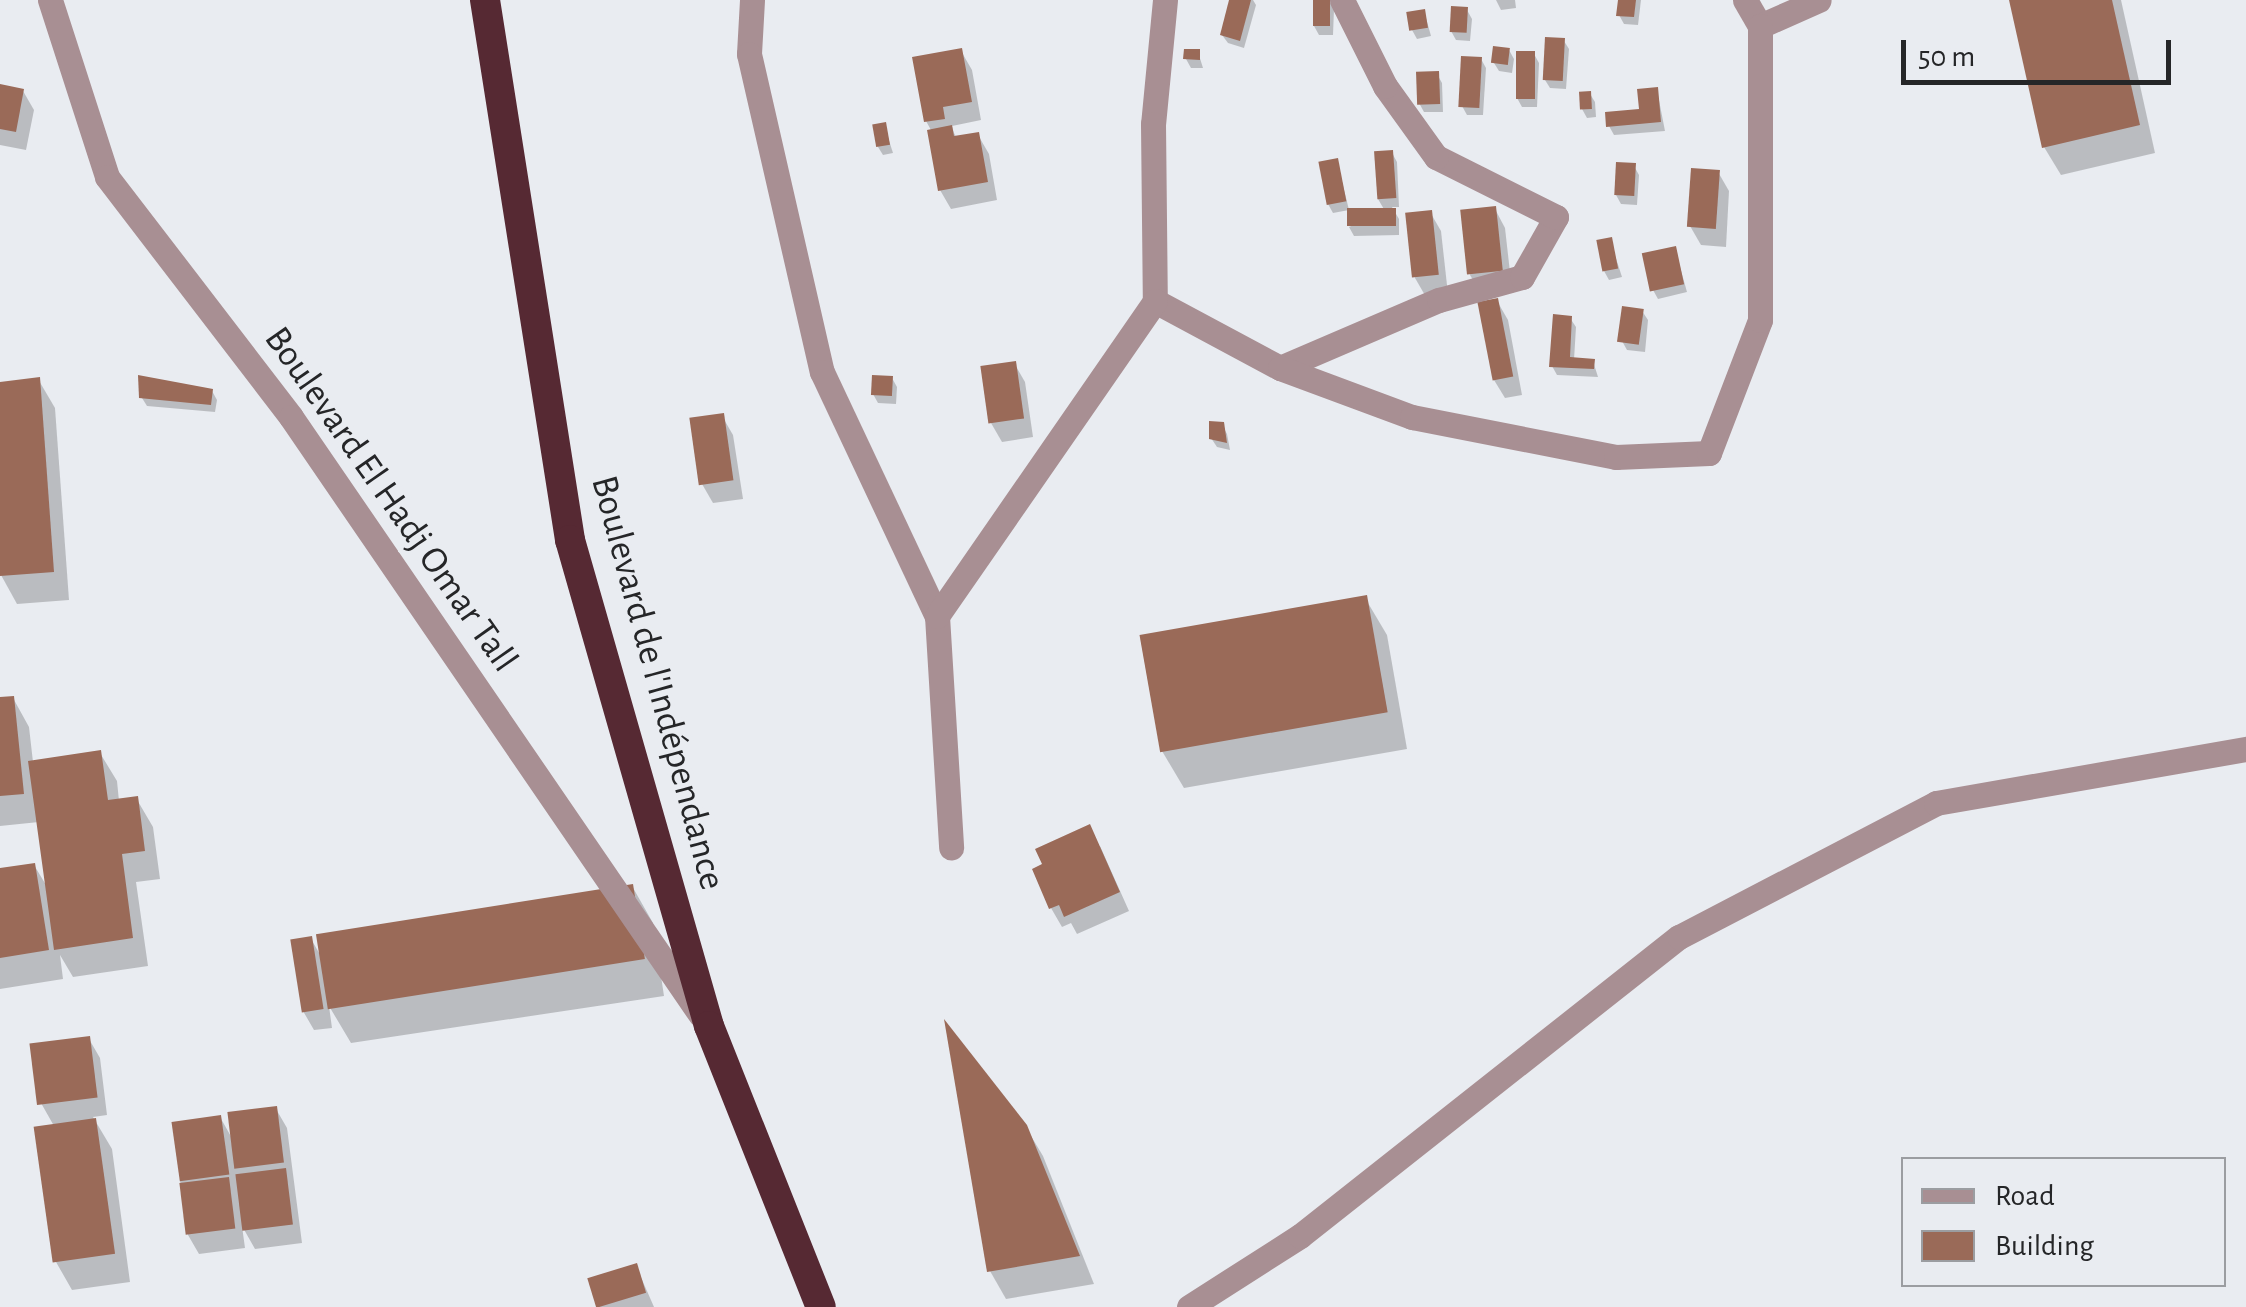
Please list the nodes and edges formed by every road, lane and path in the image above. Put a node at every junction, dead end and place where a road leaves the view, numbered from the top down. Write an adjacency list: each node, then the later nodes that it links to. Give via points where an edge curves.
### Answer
1 (50, 0): 14 (street, Boulevard El Hadj Omar Tall, via 107,177 291,417)
2 (485, 0): 14 (highway, Boulevard de l'Indépendance, via 570,540)
3 (752, 0): 11 (street, via 749,54 822,372)
4 (1164, 0): 9 (street, via 1153,124)
5 (1342, 0): 10 (street, via 1384,86 1436,157 1556,217 1522,277 1439,300)
6 (1744, 0): 8 (street)
7 (1819, 0): 8 (street)
8 (1760, 26): 10 (street, via 1760,320 1709,453 1616,457 1412,418)
9 (1155, 301): 10 (street); 11 (street)
10 (1280, 368)
11 (937, 616): 13 (street)
12 (2246, 749): 16 (street, via 1936,803 1696,928 1300,1236)
13 (951, 848)
14 (708, 1026): 15 (highway, Boulevard de l'Indépendance)
15 (821, 1307)
16 (1189, 1307)

